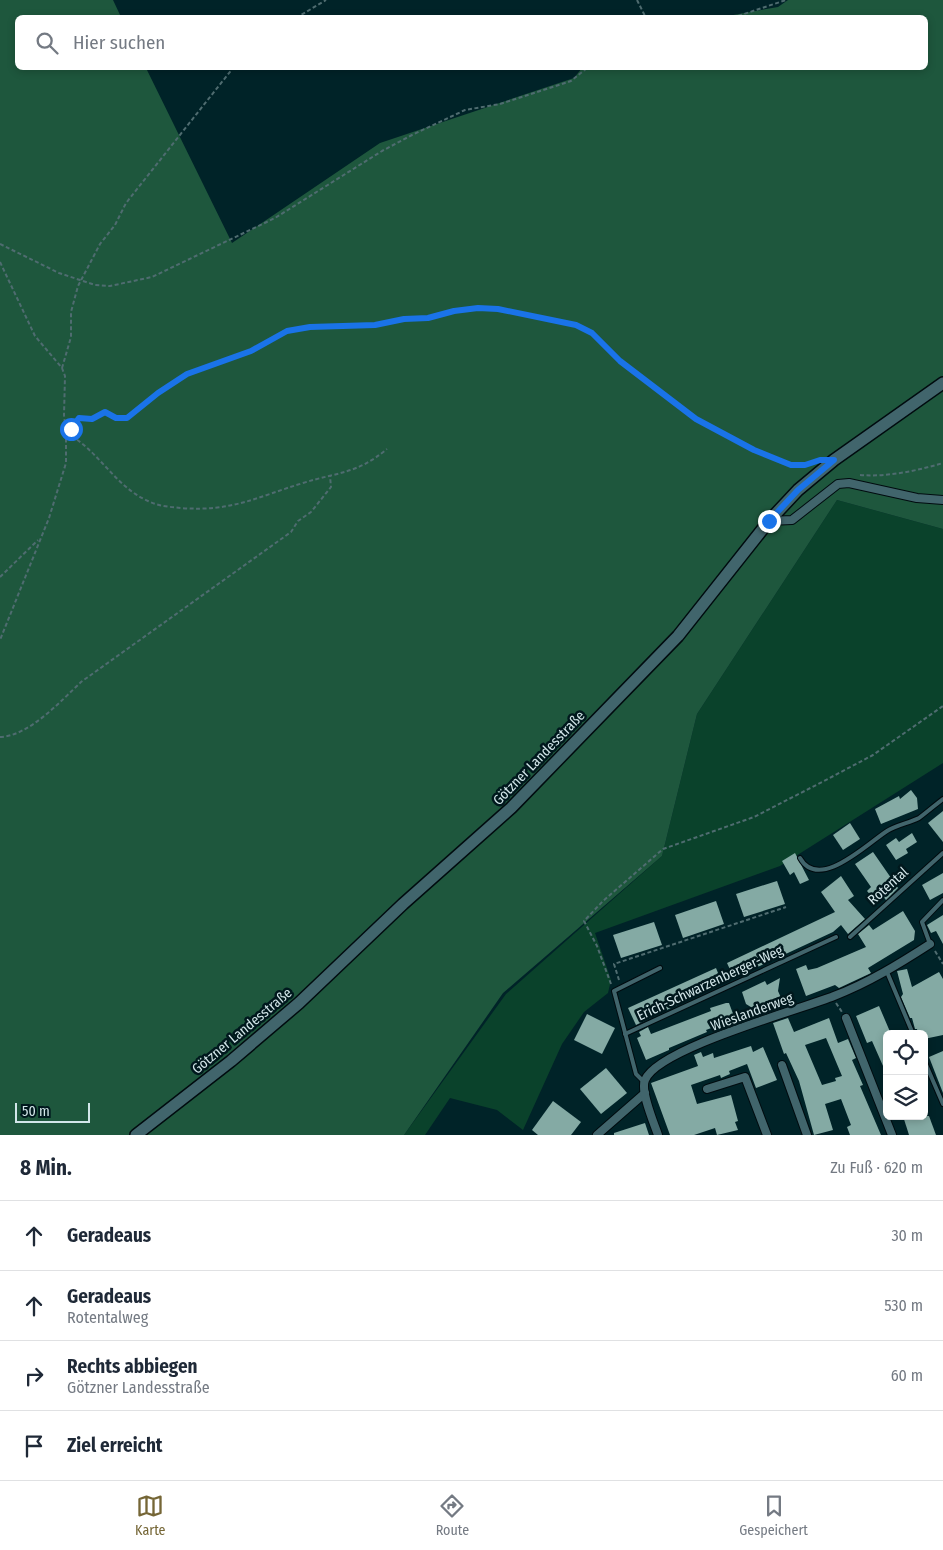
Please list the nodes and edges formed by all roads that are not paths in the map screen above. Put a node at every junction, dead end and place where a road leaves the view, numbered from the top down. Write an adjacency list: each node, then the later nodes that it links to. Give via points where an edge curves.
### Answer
1 (943, 383): 3 (main road, Götzner Landesstraße, via 834,460 798,490)
2 (943, 500): 3 (street, via 844,483 838,484 792,520)
3 (769, 521): 22 (main road, Götzner Landesstraße, via 678,636 511,808 299,1003)
4 (943, 799): 6 (lane, via 918,818 888,830 847,862 817,870)
5 (943, 853): 9 (lane, Rotental)
6 (800, 858)
7 (943, 900): 10 (lane, Wieslanderweg, via 922,922)
8 (836, 937): 15 (lane, Erich-Schwarzenberger-Weg)
9 (850, 937)
10 (930, 944): 12 (street, Wieslanderweg)
11 (660, 968): 15 (lane, Erich-Schwarzenberger-Weg, via 614,991)
12 (887, 972): 14 (lane); 18 (street, Wieslanderweg, via 833,997 740,1028 689,1050 649,1072)
13 (846, 1018): 27 (street)
14 (911, 1030)
15 (625, 1034): 18 (lane, via 636,1074)
16 (782, 1065): 26 (street)
17 (928, 1069): 21 (lane)
18 (644, 1082): 20 (street)
19 (707, 1089): 25 (street, via 745,1077)
20 (645, 1093): 23 (street); 24 (street)
21 (943, 1104)
22 (136, 1135)
23 (597, 1135)
24 (658, 1135)
25 (767, 1135)
26 (807, 1135)
27 (892, 1135)

